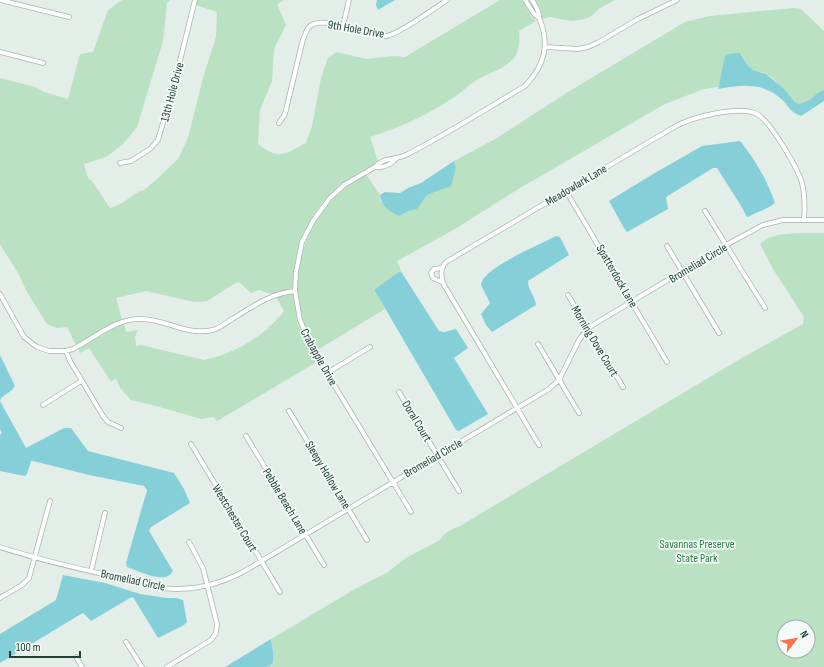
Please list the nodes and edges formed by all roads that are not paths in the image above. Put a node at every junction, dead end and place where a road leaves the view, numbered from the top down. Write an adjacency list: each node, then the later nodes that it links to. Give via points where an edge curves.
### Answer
1 (0, 0): 8 (street)
2 (195, 0): 15 (street, 13th Hole Drive, via 158,140 150,149 131,161)
3 (349, 0): 10 (street)
4 (447, 0): 10 (street, 9th Hole Drive, via 397,32 386,36)
5 (525, 0): 9 (street, Crabapple Drive)
6 (532, 0): 9 (street, Crabapple Drive)
7 (677, 0): 11 (street, via 588,47)
8 (69, 17)
9 (539, 18): 11 (street, Crabapple Drive, via 544,29)
10 (343, 26): 14 (street, 9th Hole Drive, via 322,22 308,28 285,114)
11 (546, 47): 25 (street, Crabapple Drive, via 542,63 525,86 428,143 397,158 379,163 344,185 329,199 302,242)
12 (0, 52): 13 (street)
13 (43, 63)
14 (279, 123)
15 (120, 163)
16 (566, 191): 18 (street, Meadowlark Lane, via 683,122 708,114 743,110 759,115 767,121 798,173 805,196); 22 (street, Meadowlark Lane, via 448,260); 28 (street, Spatterdock Lane)
17 (704, 211): 21 (street)
18 (804, 220): 19 (street, Bromeliad Circle); 21 (street, Bromeliad Circle, via 783,220 763,225)
19 (824, 220)
20 (667, 246): 23 (street)
21 (726, 246): 23 (street, Bromeliad Circle); 29 (street)
22 (442, 268): 24 (street); 24 (street, Meadowlark Lane, via 435,268 431,273 433,278)
23 (682, 272): 28 (street, Bromeliad Circle); 31 (street)
24 (442, 282): 42 (street)
25 (295, 291): 34 (street, via 274,295 216,329 201,332 136,319 121,322); 36 (street, Crabapple Drive, via 300,320 313,350)
26 (0, 294): 34 (street, via 24,337 49,352)
27 (568, 295): 30 (street, Morning Dove Court)
28 (632, 302): 30 (street, Bromeliad Circle); 35 (street, Spatterdock Lane)
29 (765, 308)
30 (588, 328): 37 (street, Bromeliad Circle, via 579,340); 39 (street, Morning Dove Court)
31 (719, 333)
32 (538, 344): 37 (street)
33 (370, 347): 36 (street)
34 (66, 351): 38 (street)
35 (667, 362)
36 (327, 373): 50 (street, Crabapple Drive)
37 (559, 380): 42 (street, Bromeliad Circle); 44 (street)
38 (81, 381): 41 (street); 45 (street, via 105,419)
39 (623, 387)
40 (399, 392): 49 (street, Doral Court)
41 (43, 404)
42 (517, 409): 48 (street); 49 (street, Bromeliad Circle)
43 (289, 411): 53 (street, Sleepy Hollow Lane)
44 (579, 413)
45 (121, 428)
46 (246, 436): 56 (street, Pebble Beach Lane)
47 (191, 444): 61 (street, Westchester Court)
48 (538, 445)
49 (438, 455): 50 (street, Bromeliad Circle); 51 (street, Doral Court)
50 (394, 481): 53 (street, Bromeliad Circle); 54 (street, Crabapple Drive)
51 (459, 491)
52 (50, 501): 60 (street)
53 (349, 509): 56 (street, Bromeliad Circle); 57 (street, Sleepy Hollow Lane)
54 (412, 512)
55 (105, 514): 63 (street)
56 (305, 534): 61 (street, Bromeliad Circle); 62 (street, Pebble Beach Lane)
57 (367, 540)
58 (189, 542): 64 (street, via 203,568)
59 (0, 547): 60 (street, Bromeliad Circle)
60 (34, 559): 63 (street, Bromeliad Circle); 66 (street, via 29,578)
61 (261, 561): 64 (street, Bromeliad Circle, via 226,581); 65 (street, Westchester Court)
62 (324, 565)
63 (91, 571): 64 (street, Bromeliad Circle, via 154,586 177,589)
64 (208, 587): 71 (street, via 217,624 216,633 211,640)
65 (280, 592)
66 (0, 598)
67 (126, 642): 70 (street)
68 (76, 657): 69 (street)
69 (82, 667)
70 (142, 667)
71 (167, 667)

